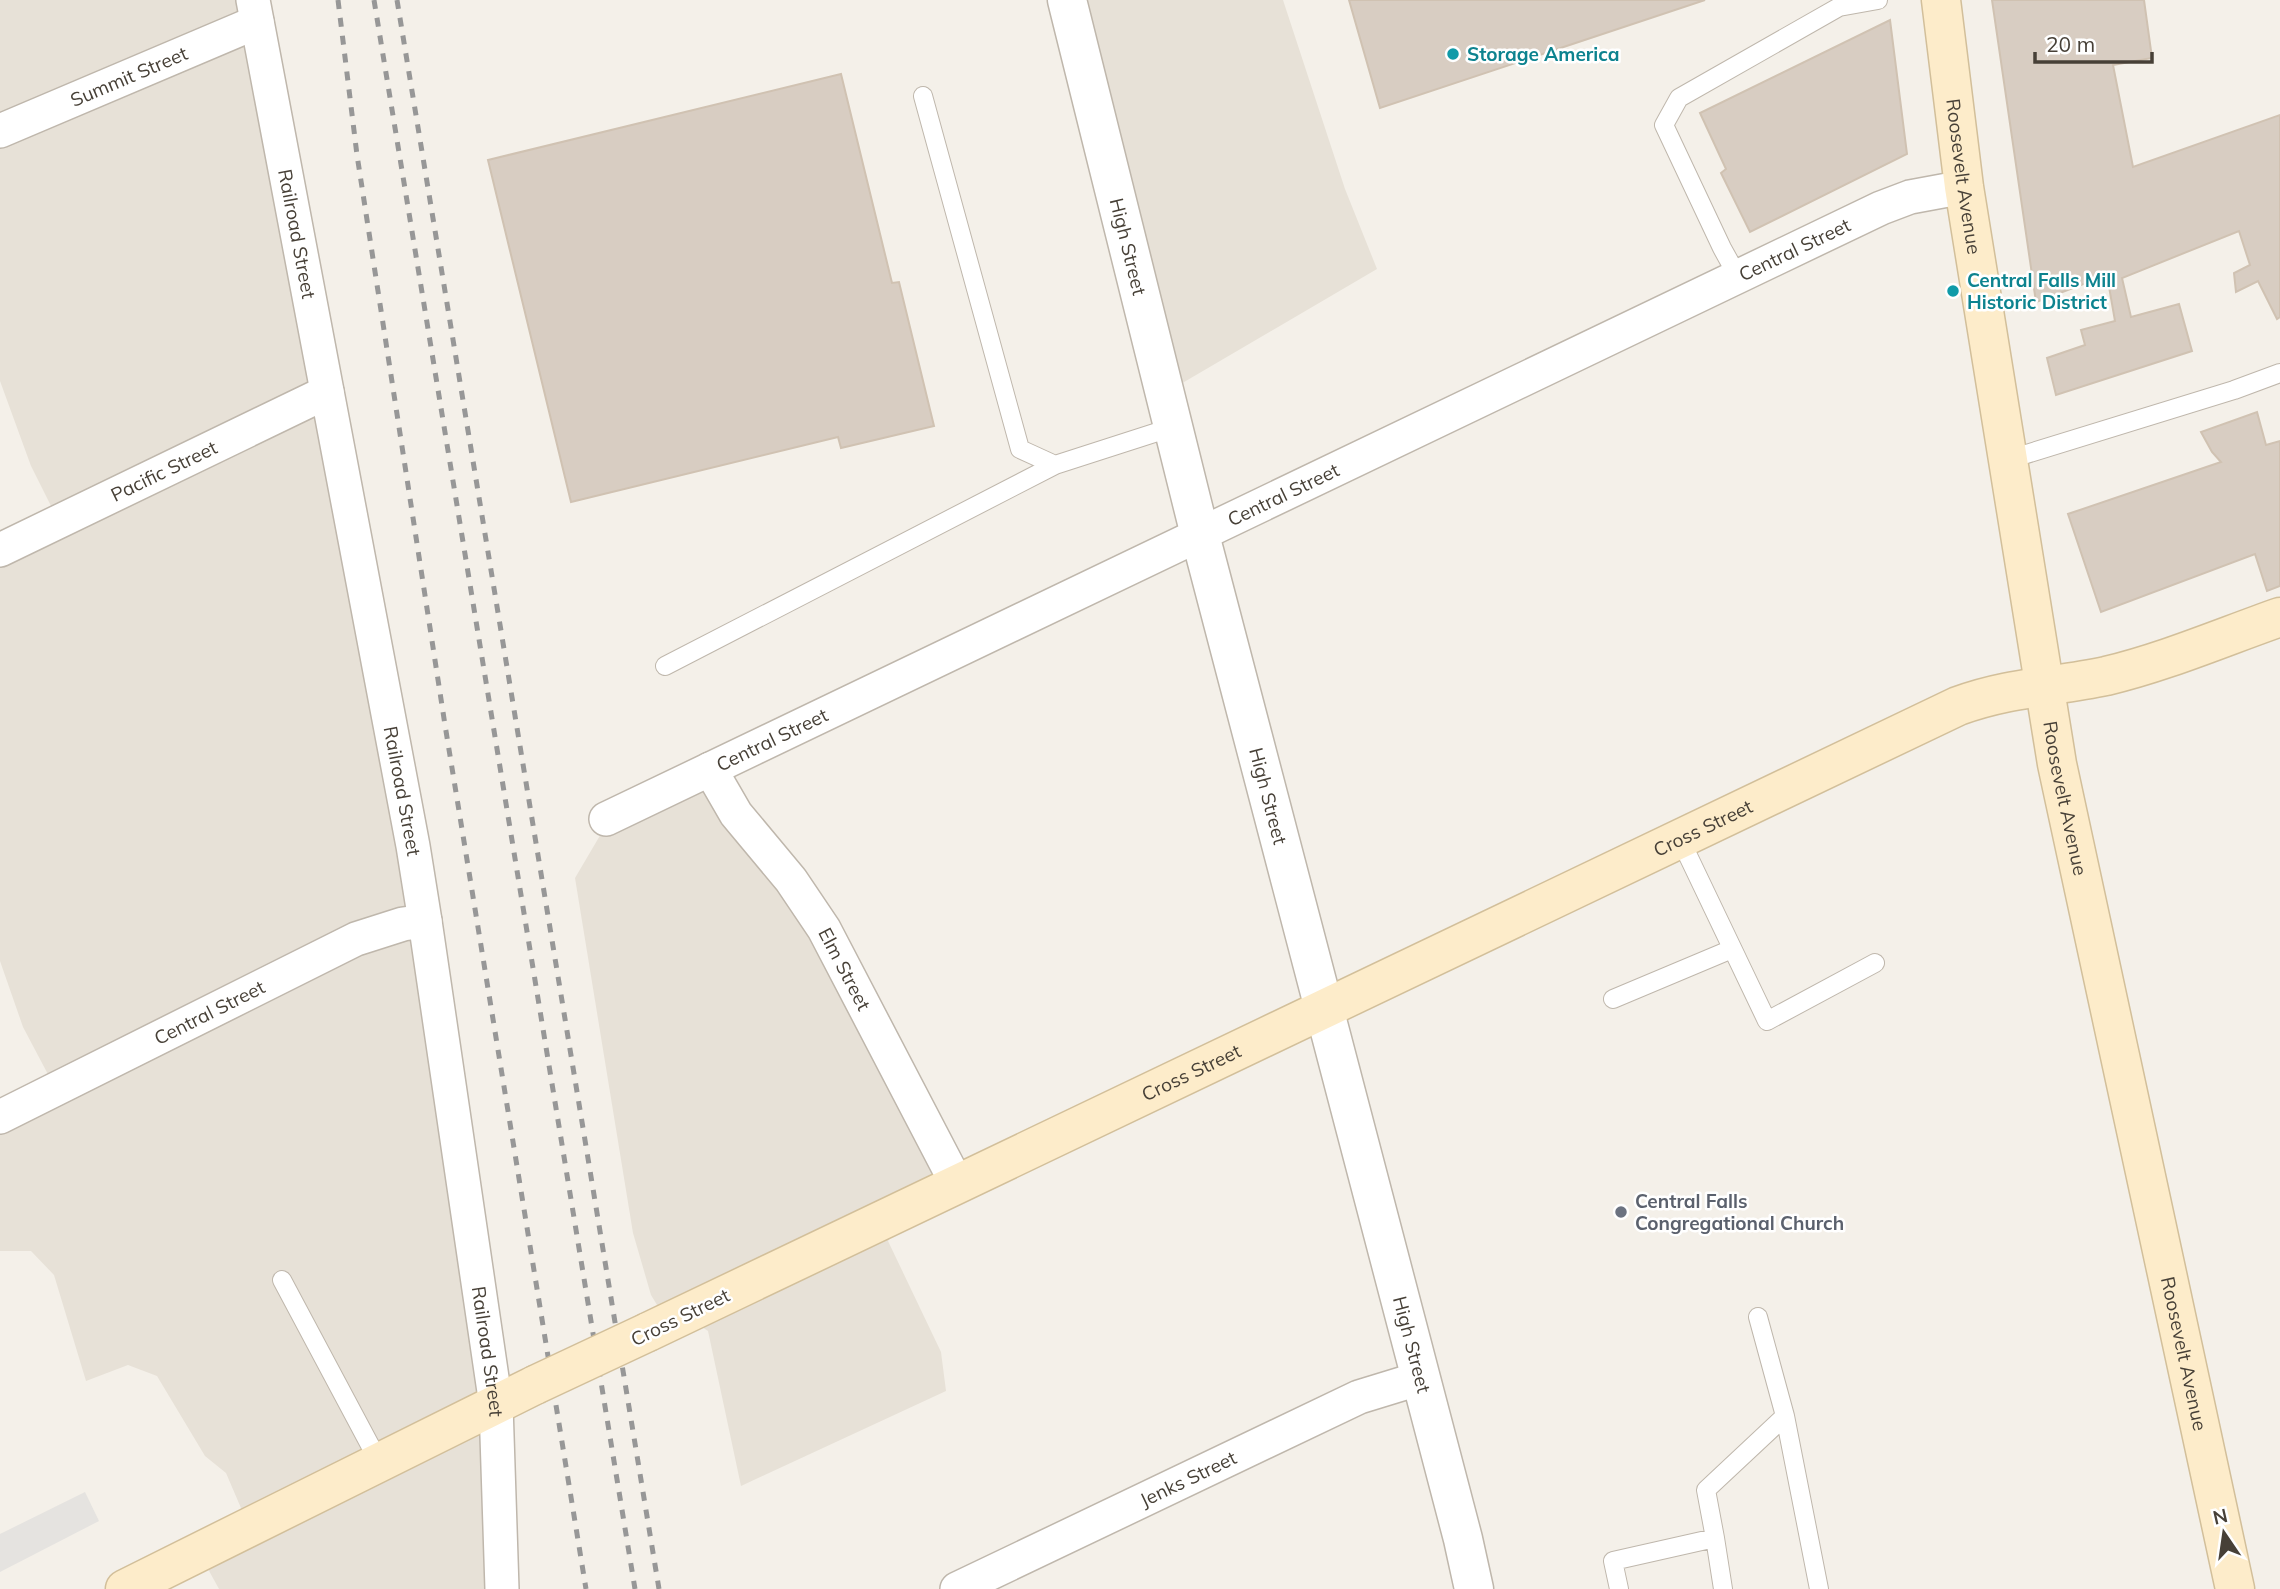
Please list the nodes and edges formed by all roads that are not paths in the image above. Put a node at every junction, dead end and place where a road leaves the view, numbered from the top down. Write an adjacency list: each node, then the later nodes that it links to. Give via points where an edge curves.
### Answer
1 (1067, 0): 11 (street, High Street)
2 (1878, 0): 8 (lane, via 1839,7 1679,98 1664,125)
3 (1941, 0): 7 (main road, Roosevelt Avenue)
4 (255, 11): 6 (street, Summit Street); 10 (street, Railroad Street)
5 (923, 96): 13 (lane, via 1020,449)
6 (0, 131)
7 (1964, 187): 8 (street, Central Street, via 1891,204); 12 (main road, Roosevelt Avenue)
8 (1738, 277): 14 (street, Central Street)
9 (2280, 373): 12 (lane)
10 (327, 392): 15 (street, Pacific Street); 22 (street, Railroad Street)
11 (1173, 427): 13 (lane); 14 (street, High Street)
12 (2007, 460): 18 (main road, Roosevelt Avenue)
13 (1055, 465): 17 (lane)
14 (1200, 535): 19 (street, Central Street); 26 (street, High Street)
15 (0, 550)
16 (2280, 617): 18 (main road, Cross Street, via 2133,669)
17 (664, 666)
18 (2043, 685): 21 (main road, Cross Street, via 1987,695 1958,706); 43 (main road, Roosevelt Avenue, via 2067,817)
19 (709, 769): 20 (street, Central Street); 28 (street, Elm Street, via 736,814 791,880 824,929)
20 (606, 819)
21 (1680, 839): 23 (lane); 26 (main road, Cross Street)
22 (425, 921): 27 (street, Central Street, via 403,923 356,939); 32 (street, Railroad Street)
23 (1732, 948): 24 (lane, via 1767,1021); 25 (lane)
24 (1874, 963)
25 (1613, 999)
26 (1325, 1009): 28 (main road, Cross Street); 31 (street, High Street)
27 (0, 1117)
28 (957, 1184): 32 (main road, Cross Street, bridge)
29 (282, 1280): 34 (lane)
30 (1758, 1317): 33 (lane)
31 (1421, 1378): 38 (street, Jenks Street, via 1359,1396); 39 (street, High Street)
32 (496, 1405): 34 (main road, Cross Street); 37 (street, Railroad Street)
33 (1785, 1416): 35 (lane, via 1706,1490); 42 (lane)
34 (379, 1462): 36 (main road, Cross Street)
35 (1715, 1538): 40 (lane, via 1613,1561); 41 (lane)
36 (125, 1589)
37 (502, 1589)
38 (957, 1589)
39 (1474, 1589)
40 (1619, 1589)
41 (1723, 1589)
42 (1818, 1589)
43 (2235, 1589)

